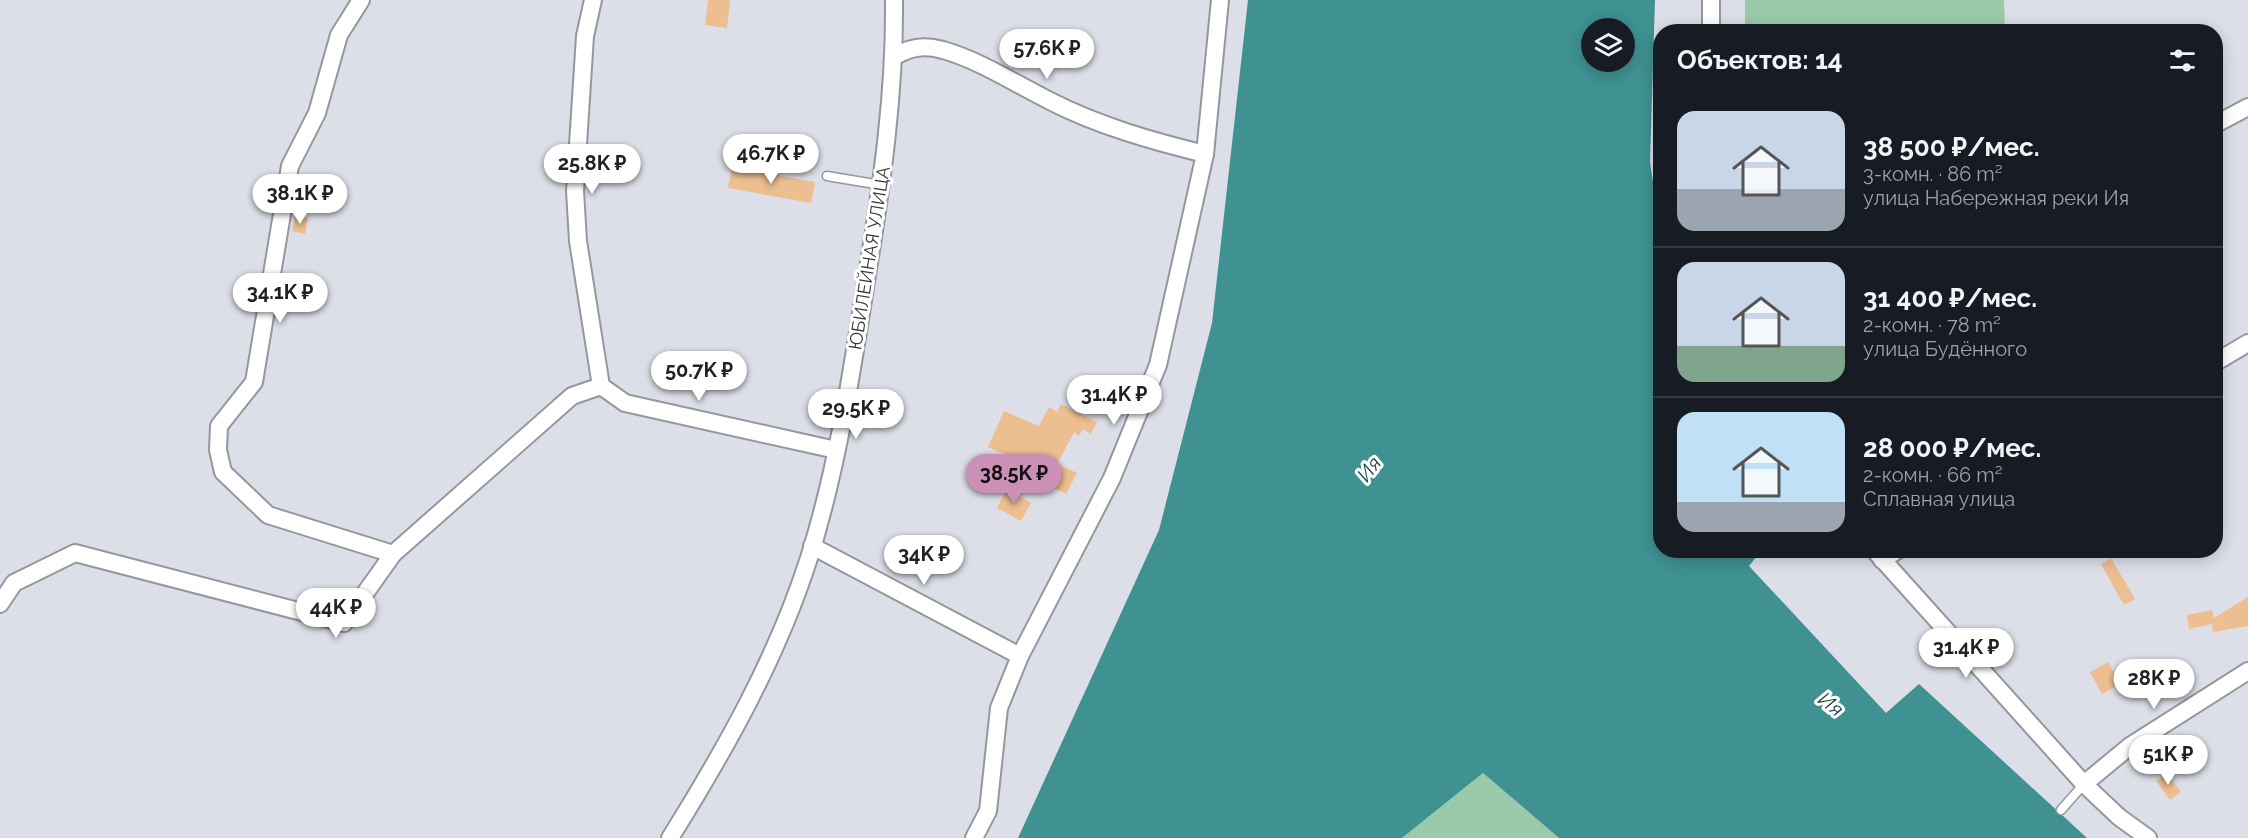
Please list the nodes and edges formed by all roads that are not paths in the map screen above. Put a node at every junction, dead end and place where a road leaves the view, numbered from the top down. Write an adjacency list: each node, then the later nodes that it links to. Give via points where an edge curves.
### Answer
1 (361, 0): 18 (street, via 339,34 317,113 290,166 254,382 219,426 218,450 223,472 268,515)
2 (593, 0): 15 (street, via 585,36 575,191 581,260)
3 (894, 0): 7 (street, ЮБИЛЕЙНАЯ УЛИЦА)
4 (1220, 0): 10 (street)
5 (1711, 0): 6 (street)
6 (1711, 24)
7 (895, 56): 10 (street, via 913,46 942,50 986,66 1052,102 1128,134); 12 (street, ЮБИЛЕЙНАЯ УЛИЦА)
8 (2248, 107): 9 (street)
9 (2223, 120)
10 (1205, 154): 21 (street, via 1158,365 1112,478)
11 (827, 176): 12 (lane)
12 (881, 185): 16 (street, ЮБИЛЕЙНАЯ УЛИЦА)
13 (2248, 343): 14 (street)
14 (2223, 358)
15 (601, 386): 16 (street, via 625,403); 18 (street, via 572,396)
16 (836, 450): 17 (street, ЮБИЛЕЙНАЯ УЛИЦА)
17 (812, 546): 21 (street); 25 (street, ЮБИЛЕЙНАЯ УЛИЦА, via 792,606 754,691)
18 (393, 554): 20 (street, via 344,623 75,553 14,583)
19 (1881, 558): 23 (street)
20 (0, 604)
21 (1020, 656): 26 (street, via 999,708 988,811)
22 (2248, 671): 23 (street, via 2130,746)
23 (2084, 784): 24 (lane); 27 (street)
24 (2061, 810)
25 (670, 838)
26 (974, 838)
27 (2148, 838)

